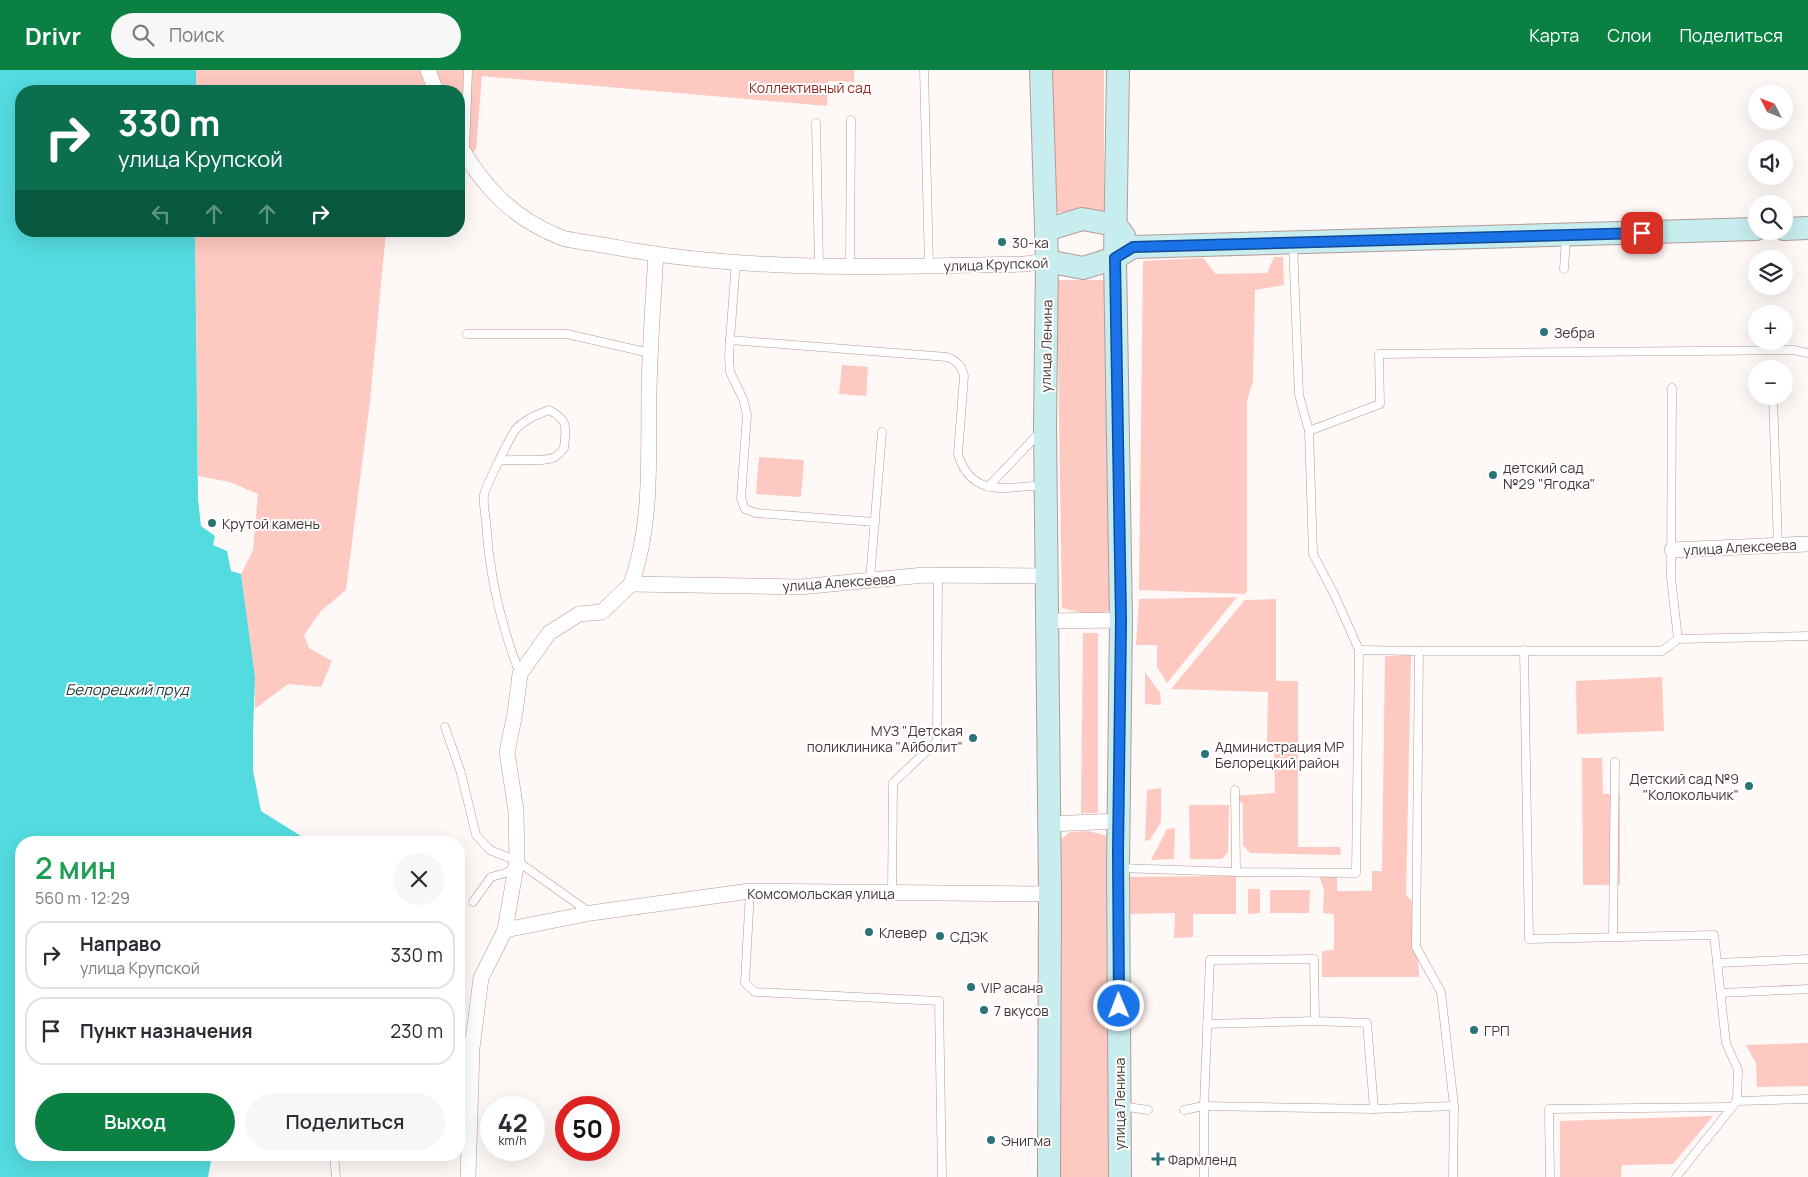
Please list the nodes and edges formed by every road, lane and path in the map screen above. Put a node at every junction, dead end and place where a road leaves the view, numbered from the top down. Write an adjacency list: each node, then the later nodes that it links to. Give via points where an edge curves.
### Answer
1 (428, 70): 6 (street)
2 (468, 70): 7 (lane)
3 (924, 70): 23 (lane)
4 (1041, 70): 14 (main road, улица Ленина)
5 (1118, 70): 11 (main road, улица Ленина)
6 (434, 85)
7 (465, 110)
8 (851, 120): 24 (lane)
9 (816, 124): 22 (lane)
10 (465, 154): 19 (street, улица Крупской, via 482,180 507,207 561,238)
11 (1116, 226): 14 (main road, via 1082,219); 18 (main road, улица Ленина)
12 (1808, 228): 13 (main road)
13 (1793, 229)
14 (1046, 230): 21 (main road, улица Ленина)
15 (1748, 230): 16 (main road, улица Крупской)
16 (1567, 235): 17 (main road, улица Крупской); 25 (lane)
17 (1294, 242): 18 (main road, улица Крупской); 33 (lane, via 1299,396)
18 (1124, 252): 21 (main road, улица Крупской, via 1083,268); 46 (main road, улица Ленина)
19 (656, 254): 20 (street, улица Крупской); 28 (street)
20 (736, 261): 22 (street, улица Крупской); 27 (lane)
21 (1047, 261): 23 (street, улица Крупской); 32 (main road, улица Ленина)
22 (820, 266): 24 (street, улица Крупской)
23 (929, 266): 24 (street, улица Крупской)
24 (850, 267)
25 (1564, 269)
26 (467, 334): 28 (lane, via 567,334)
27 (730, 340): 37 (lane, via 954,360 964,376 958,454 967,473); 38 (lane, via 730,372 747,415 741,498 745,509 756,513)
28 (650, 353): 45 (street, via 645,513 639,564)
29 (1808, 353): 33 (lane, via 1794,350 1379,354 1380,404)
30 (1672, 388): 41 (lane)
31 (1773, 405): 40 (lane)
32 (1045, 426): 36 (main road, улица Ленина); 37 (lane)
33 (1309, 431): 50 (lane, via 1313,554)
34 (882, 432): 38 (lane)
35 (500, 461): 35 (lane, via 516,430 531,417 548,410 559,415 566,425 564,448 555,457); 53 (lane, via 484,494 487,540 508,644)
36 (1046, 485): 37 (lane); 43 (main road, улица Ленина)
37 (988, 488)
38 (874, 522): 44 (lane)
39 (1808, 544): 40 (street, улица Алексеева)
40 (1778, 545): 41 (street, улица Алексеева)
41 (1672, 550): 49 (lane, via 1670,578)
42 (938, 575): 43 (street, улица Алексеева); 44 (street, улица Алексеева); 63 (lane, via 937,741 893,783)
43 (1047, 576): 47 (main road, улица Ленина)
44 (870, 579): 45 (street, улица Алексеева, via 800,587)
45 (631, 584): 53 (street, via 602,612 579,614 549,633)
46 (1121, 620): 47 (street); 57 (main road, улица Ленина)
47 (1047, 622): 58 (main road, улица Ленина)
48 (1808, 636): 49 (lane)
49 (1678, 639): 51 (lane, via 1662,651)
50 (1359, 650): 52 (lane); 61 (lane, via 1356,872)
51 (1524, 650): 52 (lane); 68 (lane, via 1529,939)
52 (1419, 651): 81 (lane, via 1416,947 1441,992)
53 (520, 674): 59 (street, via 507,752 516,811)
54 (445, 727): 59 (lane, via 476,835 490,850)
55 (1614, 762): 68 (lane)
56 (1235, 790): 61 (lane)
57 (1118, 821): 58 (street); 60 (main road, улица Ленина)
58 (1049, 824): 64 (main road, улица Ленина)
59 (516, 861): 65 (lane, via 509,872 491,877); 66 (lane); 67 (street)
60 (1118, 868): 61 (lane); 79 (main road, улица Ленина)
61 (1236, 872)
62 (750, 891): 63 (street, Комсомольская улица); 66 (street, Комсомольская улица); 88 (lane, via 745,983 755,992 939,1001)
63 (892, 892): 64 (street, Комсомольская улица)
64 (1050, 893): 89 (main road, улица Ленина)
65 (473, 902)
66 (591, 913): 67 (street, Комсомольская улица)
67 (505, 930): 76 (street, via 481,978)
68 (1613, 937): 70 (lane, via 1714,935)
69 (1808, 959): 70 (lane)
70 (1718, 963): 72 (lane)
71 (1808, 988): 72 (lane)
72 (1721, 993): 78 (lane, via 1726,1044 1738,1070)
73 (1315, 1021): 74 (lane); 74 (lane, via 1314,959 1210,960); 82 (lane, via 1367,1023)
74 (1207, 1024): 80 (lane)
75 (465, 1042): 76 (lane)
76 (472, 1048): 87 (street)
77 (1808, 1099): 78 (lane)
78 (1734, 1104): 93 (lane, via 1549,1109); 94 (lane)
79 (1120, 1106): 83 (lane); 90 (main road, улица Ленина)
80 (1204, 1106): 82 (lane); 84 (lane); 91 (lane)
81 (1454, 1106): 82 (lane); 92 (lane)
82 (1374, 1109)
83 (1148, 1110)
84 (1184, 1110)
85 (335, 1161): 86 (lane)
86 (336, 1177)
87 (468, 1177)
88 (942, 1177)
89 (1049, 1177)
90 (1120, 1177)
91 (1204, 1177)
92 (1454, 1177)
93 (1550, 1177)
94 (1676, 1177)

